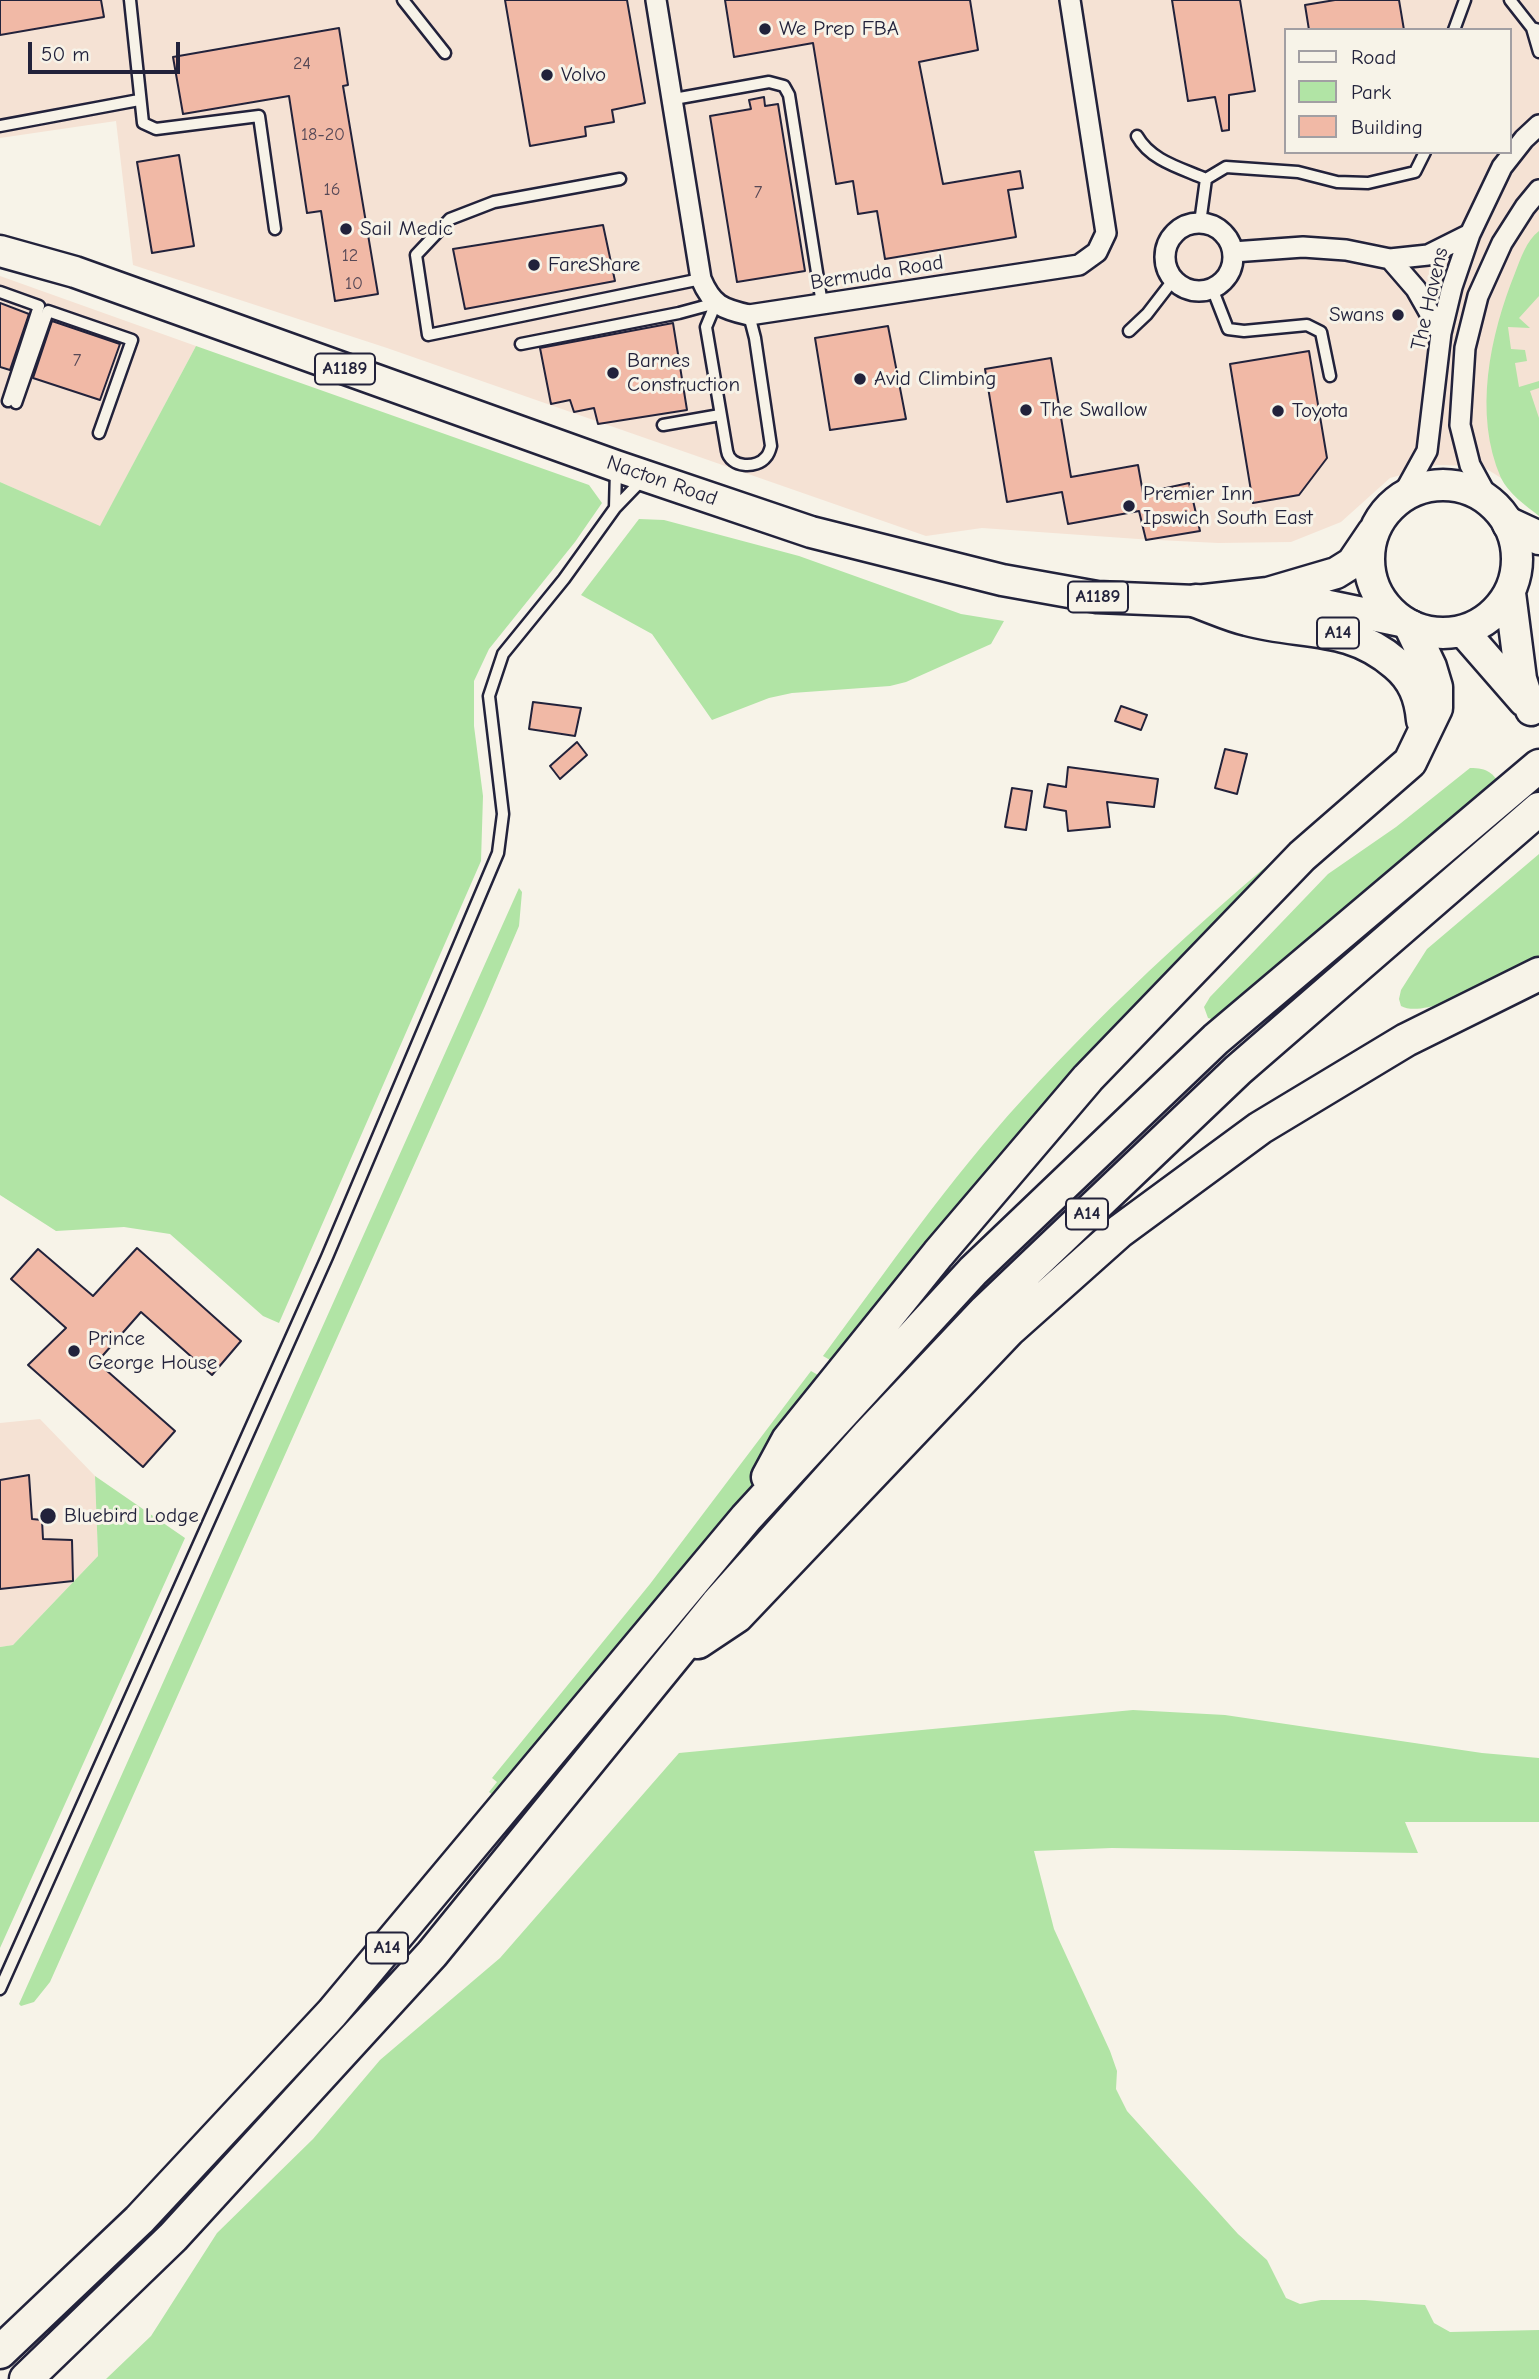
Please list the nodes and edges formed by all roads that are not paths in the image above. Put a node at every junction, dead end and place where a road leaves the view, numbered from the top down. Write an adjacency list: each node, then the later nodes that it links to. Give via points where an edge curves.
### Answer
1 (130, 0): 12 (lane)
2 (403, 0): 10 (lane)
3 (656, 0): 11 (street)
4 (1070, 0): 34 (street, Bermuda Road, via 1106,233 1097,252 1079,265)
5 (1465, 0): 7 (lane)
6 (1510, 0): 8 (lane)
7 (1455, 28)
8 (1536, 29): 9 (lane)
9 (1539, 52)
10 (445, 53)
11 (674, 99): 29 (street); 34 (lane, via 769,82 784,86)
12 (139, 100): 14 (lane); 22 (lane, via 143,123 156,129 259,116)
13 (1539, 125): 23 (street, The Havens, via 1502,167)
14 (0, 126)
15 (1137, 136): 18 (lane, via 1156,158)
16 (1424, 154): 18 (lane, via 1415,172 1368,183 1226,167)
17 (620, 179): 29 (lane, via 494,202 450,219 416,255 428,335)
18 (1206, 179): 21 (lane)
19 (1539, 190): 20 (street)
20 (1532, 206): 46 (street, via 1502,243 1478,296 1465,348 1460,425 1470,465)
21 (1199, 223): 26 (street, via 1218,228); 30 (street, via 1171,237 1167,265)
22 (275, 229)
23 (1470, 234): 27 (street, via 1428,255); 37 (street, The Havens)
24 (0, 237): 28 (main road, Nacton Road / A1189)
25 (0, 251): 28 (main road, Nacton Road / A1189)
26 (1233, 252): 27 (street, via 1303,247); 31 (street, via 1229,274)
27 (1390, 259): 37 (street, via 1416,289)
28 (75, 272): 43 (main road, Nacton Road / A1189)
29 (701, 279): 33 (street)
30 (1174, 279): 31 (street, via 1191,290); 36 (lane)
31 (1212, 289): 39 (lane, via 1228,329 1307,325 1321,332)
32 (0, 292): 42 (lane, via 39,306 12,402 48,311 132,340)
33 (716, 303): 35 (street, Bermuda Road); 38 (lane); 40 (lane, via 706,327)
34 (822, 304): 35 (street, Bermuda Road)
35 (749, 315): 40 (lane, via 771,446 768,456 755,464 730,461)
36 (1129, 331)
37 (1441, 333): 45 (street, The Havens, via 1427,451)
38 (521, 344)
39 (1330, 376)
40 (720, 415): 41 (lane)
41 (663, 425)
42 (99, 433)
43 (616, 466): 44 (main road, Nacton Road / A1189); 47 (lane)
44 (646, 476): 47 (lane); 53 (main road, Nacton Road / A1189, via 811,532 1002,580 1097,597)
45 (1401, 498): 46 (main road, via 1419,488 1446,484); 49 (main road, via 1385,511)
46 (1489, 500): 48 (main road)
47 (615, 508): 63 (lane, via 503,654 489,696 503,814 498,853 332,1245)
48 (1509, 524): 50 (highway); 52 (main road, via 1518,563)
49 (1373, 532): 51 (main road, Nacton Road / A1189, via 1352,563 1336,573); 54 (main road, via 1368,555 1371,580 1382,603)
50 (1539, 538)
51 (1268, 593): 53 (main road, Nacton Road / A1189); 54 (main road, Nacton Road / A1189)
52 (1510, 593): 55 (main road, via 1488,619); 56 (main road, via 1521,679)
53 (1196, 601): 57 (highway, A14, via 1248,620 1338,633 1382,652 1416,687)
54 (1406, 624): 55 (main road, via 1423,632); 57 (highway, A14, via 1436,687 1436,708)
55 (1463, 631): 56 (main road)
56 (1535, 713)
57 (1424, 736): 61 (highway, A14, via 1410,762 1302,856 1088,1078 788,1440)
58 (1536, 769): 61 (highway, A14, via 1216,1039 973,1271)
59 (1539, 809): 62 (highway, A14, via 1238,1070 985,1311 717,1604)
60 (1539, 974): 62 (highway, A14, via 1406,1040 1260,1128 1120,1231 1009,1330 737,1616)
61 (746, 1518): 64 (highway, A14, via 332,2013 139,2220)
62 (674, 1659): 65 (highway, A14, via 432,1954 173,2238)
63 (0, 1990)
64 (0, 2352)
65 (26, 2379)

